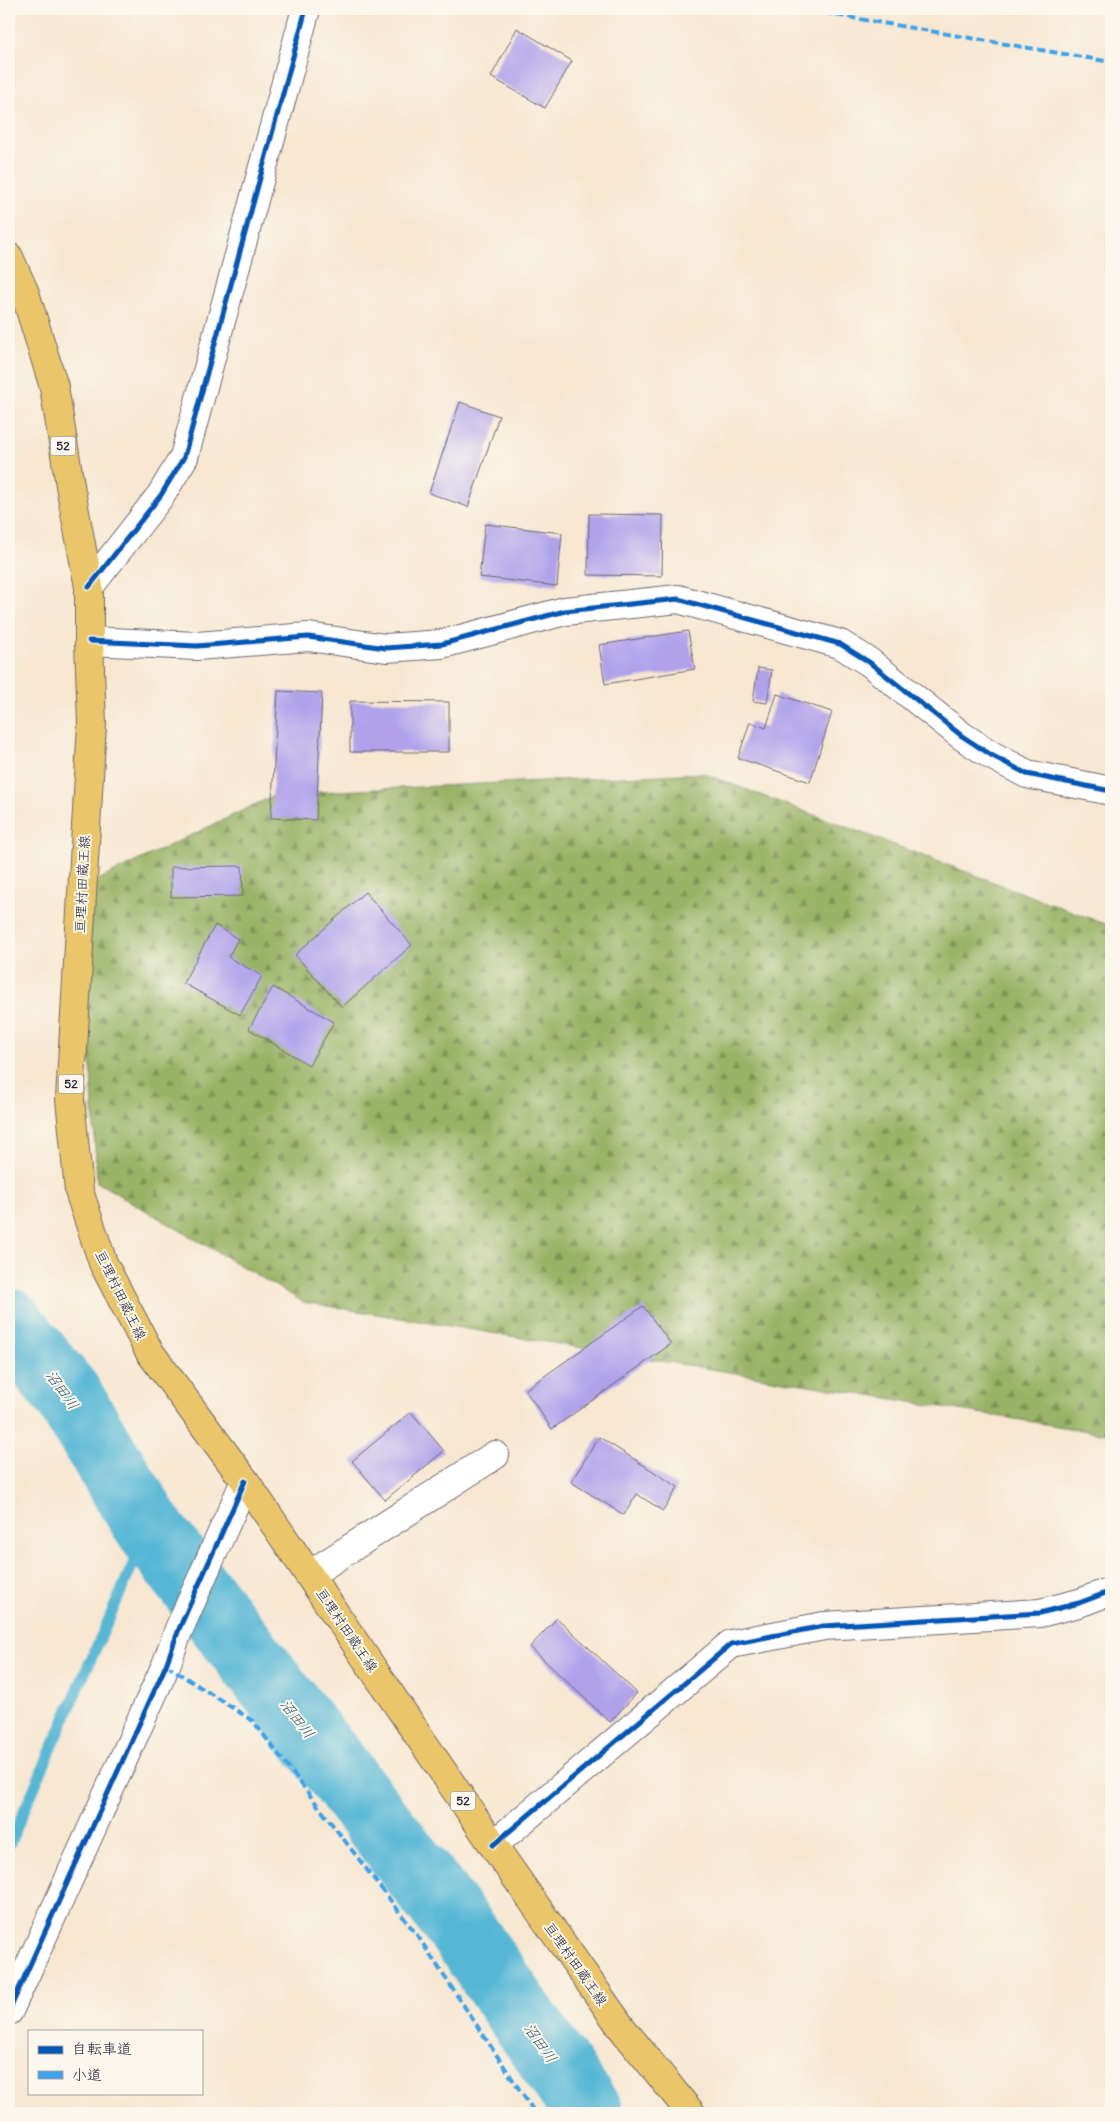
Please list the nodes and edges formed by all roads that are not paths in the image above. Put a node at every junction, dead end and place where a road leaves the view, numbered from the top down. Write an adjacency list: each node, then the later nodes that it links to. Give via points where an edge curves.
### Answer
1 (306, 9): 3 (street, via 184,457 161,495)
2 (9, 257): 3 (main road, 亘理村田蔵王線 / 52, via 25,293 54,387)
3 (89, 587): 4 (main road, 亘理村田蔵王線 / 52)
4 (88, 641): 5 (street, via 197,646 308,637 386,648 442,644 565,611 678,599 840,644 991,755 1027,774); 7 (main road, 亘理村田蔵王線 / 52, via 92,725 70,1099 79,1191 103,1263 149,1350)
5 (1111, 791)
6 (495, 1455): 8 (street)
7 (245, 1481): 8 (main road, 亘理村田蔵王線 / 52); 11 (street, via 166,1665)
8 (309, 1575): 10 (main road, 亘理村田蔵王線 / 52)
9 (1111, 1591): 10 (street, via 1040,1613 824,1626 731,1644)
10 (493, 1845): 12 (main road, 亘理村田蔵王線 / 52, via 621,2026)
11 (9, 2011)
12 (692, 2113)

